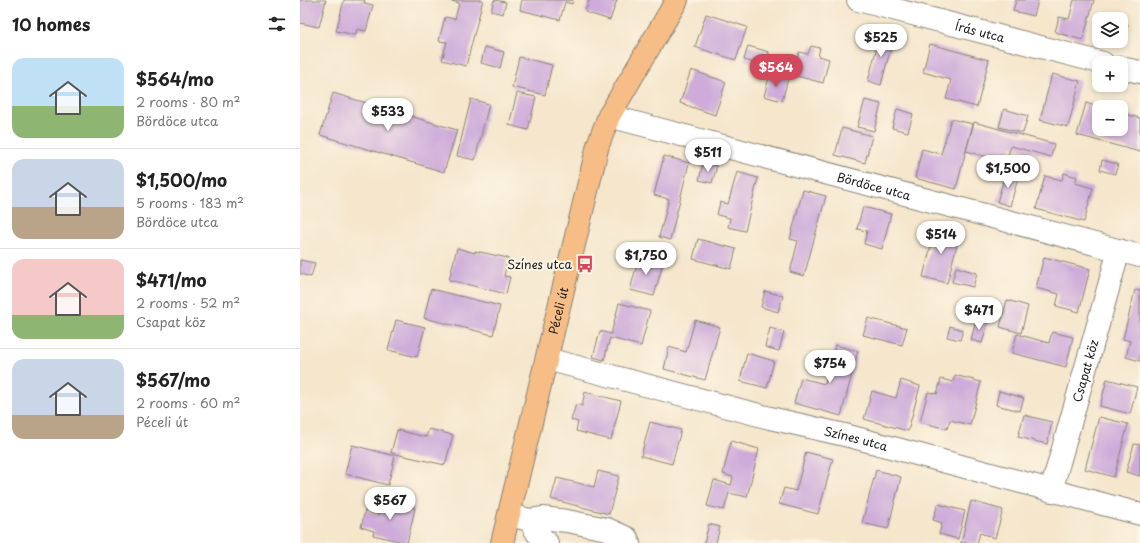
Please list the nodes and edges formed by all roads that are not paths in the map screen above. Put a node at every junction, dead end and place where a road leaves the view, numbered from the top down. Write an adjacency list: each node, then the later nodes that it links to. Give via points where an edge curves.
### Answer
1 (677, 0): 6 (main road, Péceli út)
2 (858, 0): 3 (street, Írás utca)
3 (1092, 60)
4 (1128, 69): 5 (street)
5 (1140, 72)
6 (609, 116): 7 (street, Bördöce utca); 9 (main road, Péceli út, via 598,145)
7 (1119, 250): 8 (street, Bördöce utca); 10 (street, Csapat köz)
8 (1140, 256)
9 (547, 359): 10 (street, Színes utca, via 762,416 849,436); 12 (main road, Péceli út)
10 (1051, 491): 11 (street, Színes utca)
11 (1140, 514)
12 (509, 515): 13 (street); 14 (main road, Péceli út)
13 (530, 520): 15 (street, via 537,533); 16 (street, via 542,518 607,529 627,538)
14 (502, 543)
15 (547, 543)
16 (629, 543)

